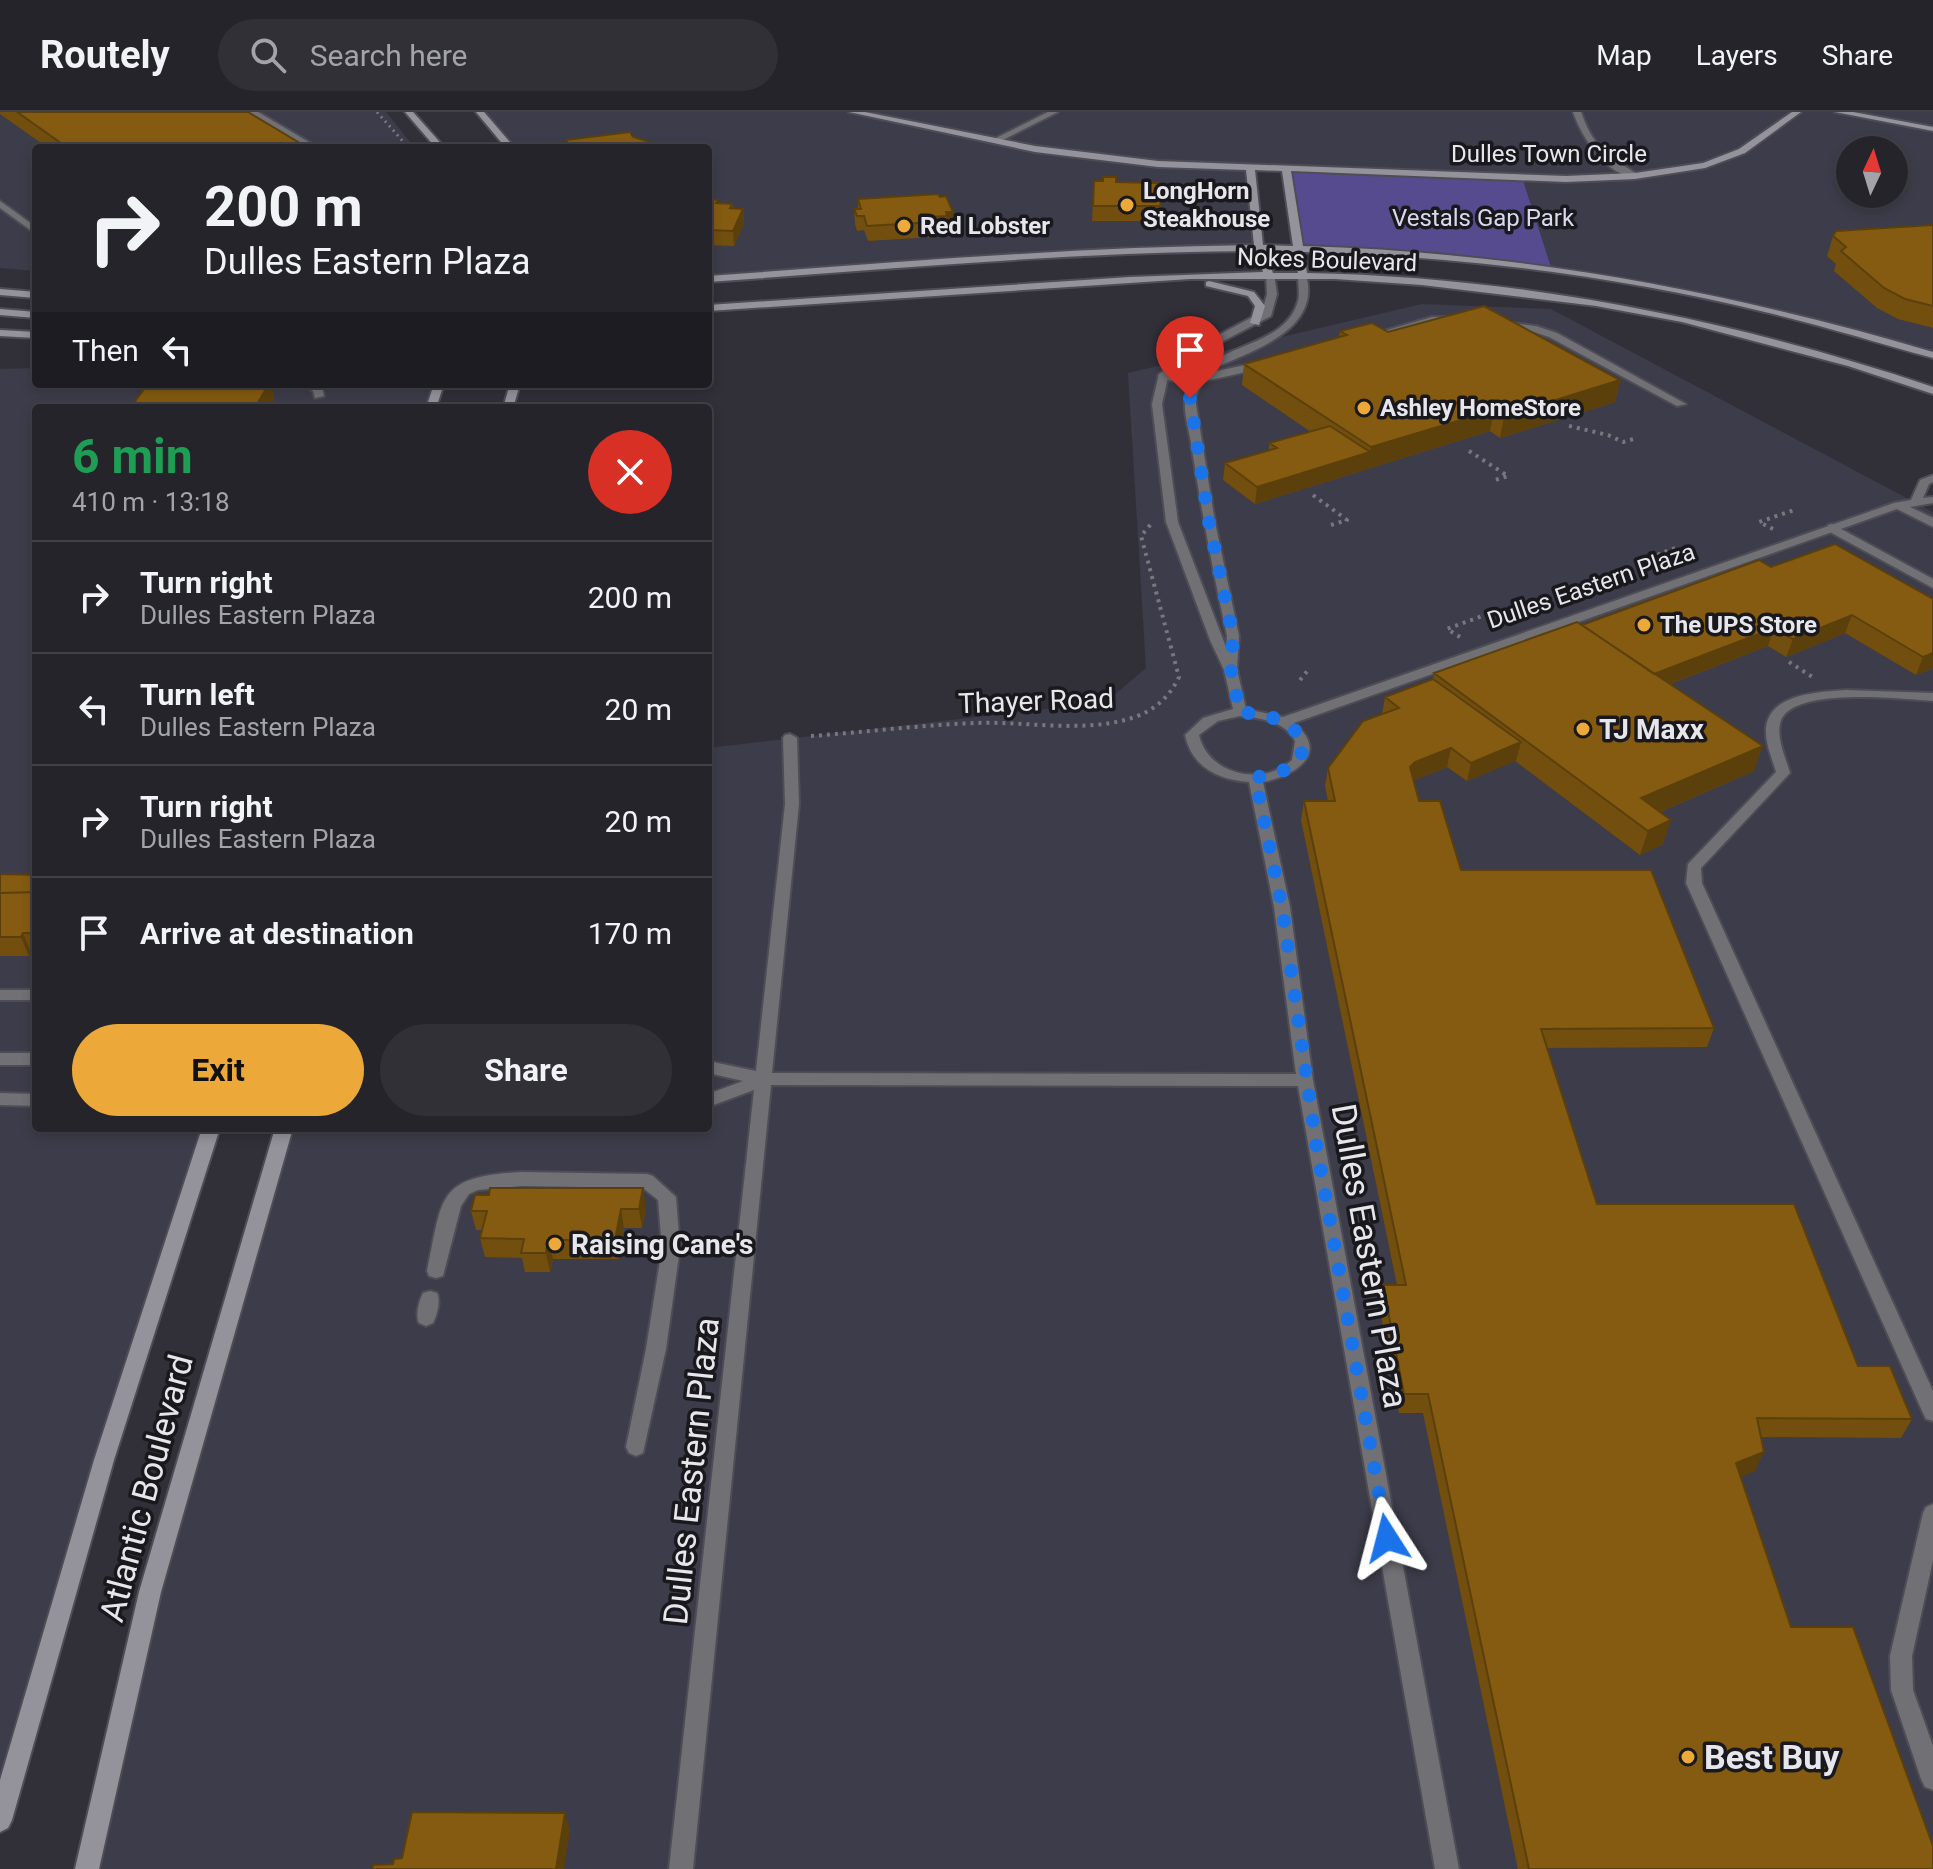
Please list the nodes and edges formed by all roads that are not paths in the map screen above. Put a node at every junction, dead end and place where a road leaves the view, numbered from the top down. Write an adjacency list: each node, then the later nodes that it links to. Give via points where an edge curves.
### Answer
1 (252, 112): 13 (street)
2 (409, 112): 14 (main road)
3 (480, 112): 15 (main road)
4 (853, 112): 12 (main road, Dulles Town Circle)
5 (1054, 112): 12 (street)
6 (1577, 112): 18 (street, via 1586,141 1603,159)
7 (1797, 112): 18 (main road, Dulles Town Circle, via 1727,158)
8 (1839, 112): 11 (main road)
9 (1881, 112): 10 (main road)
10 (1933, 120)
11 (1933, 129)
12 (994, 141): 16 (main road, Dulles Town Circle, via 1104,158)
13 (308, 144)
14 (437, 144)
15 (508, 144)
16 (1250, 168): 17 (main road, Dulles Town Circle); 21 (main road)
17 (1286, 169): 18 (main road, Dulles Town Circle, via 1566,179); 22 (main road)
18 (1635, 176)
19 (0, 204): 20 (street)
20 (32, 228)
21 (1259, 248): 22 (main road, Nokes Boulevard); 23 (main road); 26 (main road, Nokes Boulevard, via 1109,252)
22 (1297, 249): 24 (main road); 38 (main road, Nokes Boulevard, via 1462,259 1643,284 1781,313)
23 (1269, 275): 24 (main road, Nokes Boulevard); 25 (main road, Nokes Boulevard); 33 (street, via 1270,306)
24 (1303, 277): 41 (street, via 1304,300 1294,320 1270,338 1206,368); 43 (main road, Nokes Boulevard, via 1502,291 1647,314 1814,353)
25 (1152, 278): 29 (main road, Nokes Boulevard); 33 (main road, via 1241,289 1260,306)
26 (712, 279)
27 (0, 292): 28 (main road)
28 (32, 295)
29 (712, 308)
30 (0, 312): 31 (main road)
31 (32, 315)
32 (1468, 321): 37 (street, via 1432,320)
33 (1255, 323): 40 (street, via 1202,348)
34 (1493, 324): 45 (street, via 1553,335)
35 (0, 333): 36 (main road)
36 (32, 335)
37 (1356, 340)
38 (1933, 355)
39 (1271, 362): 41 (street)
40 (1163, 376): 41 (street); 53 (street, via 1157,404 1172,522)
41 (1198, 378): 53 (street, via 1191,413 1233,636)
42 (316, 388): 44 (street)
43 (1933, 391)
44 (319, 396)
45 (1681, 404)
46 (1933, 478): 48 (street, via 1924,482)
47 (1933, 500): 48 (street, Dulles Eastern Plaza)
48 (1916, 501): 49 (street, Dulles Eastern Plaza)
49 (1898, 505): 50 (street); 51 (street, Dulles Eastern Plaza)
50 (1933, 523)
51 (1832, 528): 52 (street); 56 (street, Dulles Eastern Plaza)
52 (1933, 584)
53 (1231, 670): 55 (street)
54 (1933, 697): 74 (street, via 1814,696 1789,703 1773,723 1783,773 1693,867 1694,883)
55 (1240, 712): 56 (street); 58 (street, via 1201,723 1192,735 1192,749 1220,772)
56 (1283, 722): 58 (street, via 1304,747 1300,760 1287,771)
57 (790, 738): 64 (street, Dulles Eastern Plaza, via 792,804)
58 (1255, 777): 65 (street, Dulles Eastern Plaza, via 1282,907)
59 (0, 995): 60 (street)
60 (32, 995)
61 (0, 1059): 62 (street)
62 (32, 1059)
63 (712, 1068): 64 (street, Dulles Eastern Plaza)
64 (764, 1079): 65 (street, Dulles Eastern Plaza); 67 (street, Dulles Eastern Plaza); 80 (street, Dulles Eastern Plaza)
65 (1305, 1080): 81 (street, Dulles Eastern Plaza)
66 (0, 1099): 68 (street)
67 (712, 1099)
68 (32, 1100)
69 (210, 1132): 78 (main road, Atlantic Boulevard, via 104,1460)
70 (283, 1132): 79 (main road, Atlantic Boulevard, via 153,1581)
71 (436, 1271): 75 (street, via 453,1202 465,1187 491,1179 647,1181 667,1197 671,1248)
72 (430, 1298): 73 (street)
73 (426, 1318)
74 (1933, 1413)
75 (636, 1447)
76 (1933, 1513): 77 (street, via 1901,1656 1902,1690)
77 (1933, 1779)
78 (0, 1820)
79 (87, 1869)
80 (681, 1869)
81 (1447, 1869)

